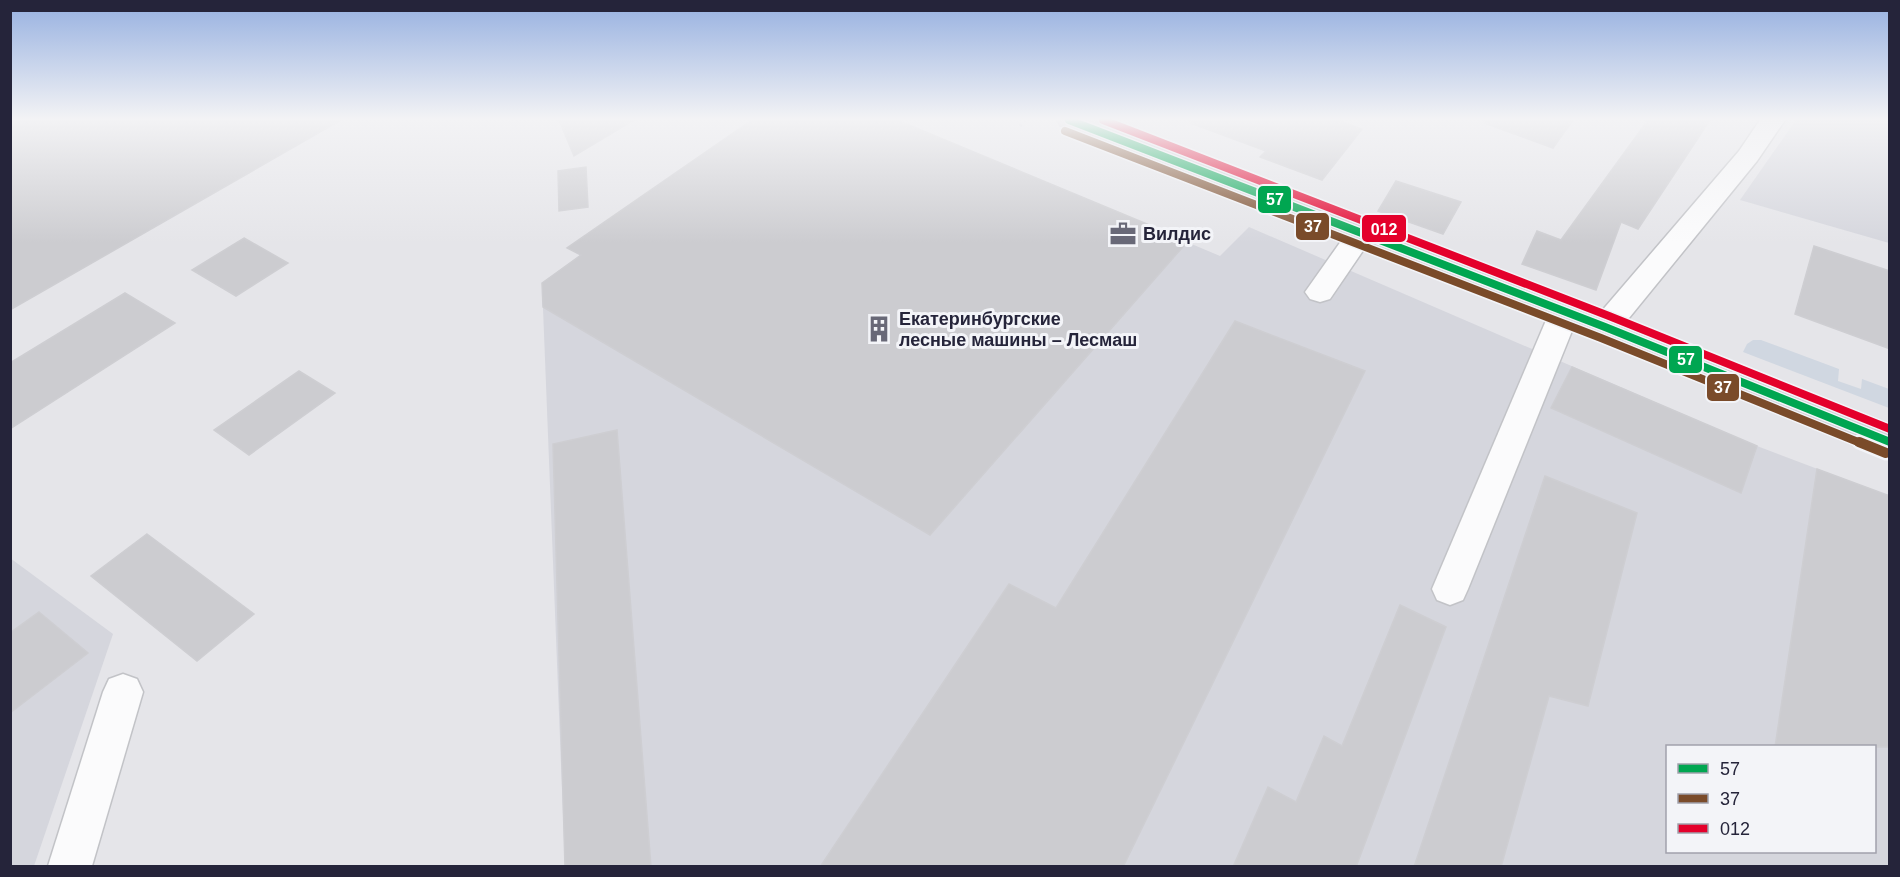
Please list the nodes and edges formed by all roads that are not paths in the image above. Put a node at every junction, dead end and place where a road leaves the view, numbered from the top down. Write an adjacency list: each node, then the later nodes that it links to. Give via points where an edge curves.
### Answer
1 (1175, 161): 3 (main road)
2 (1744, 161): 6 (lane)
3 (1361, 233): 4 (lane); 5 (main road)
4 (1320, 292)
5 (1565, 311): 6 (main road); 8 (lane)
6 (1605, 327): 7 (main road)
7 (1890, 442)
8 (1450, 589)
9 (123, 692): 10 (lane)
10 (70, 867)

